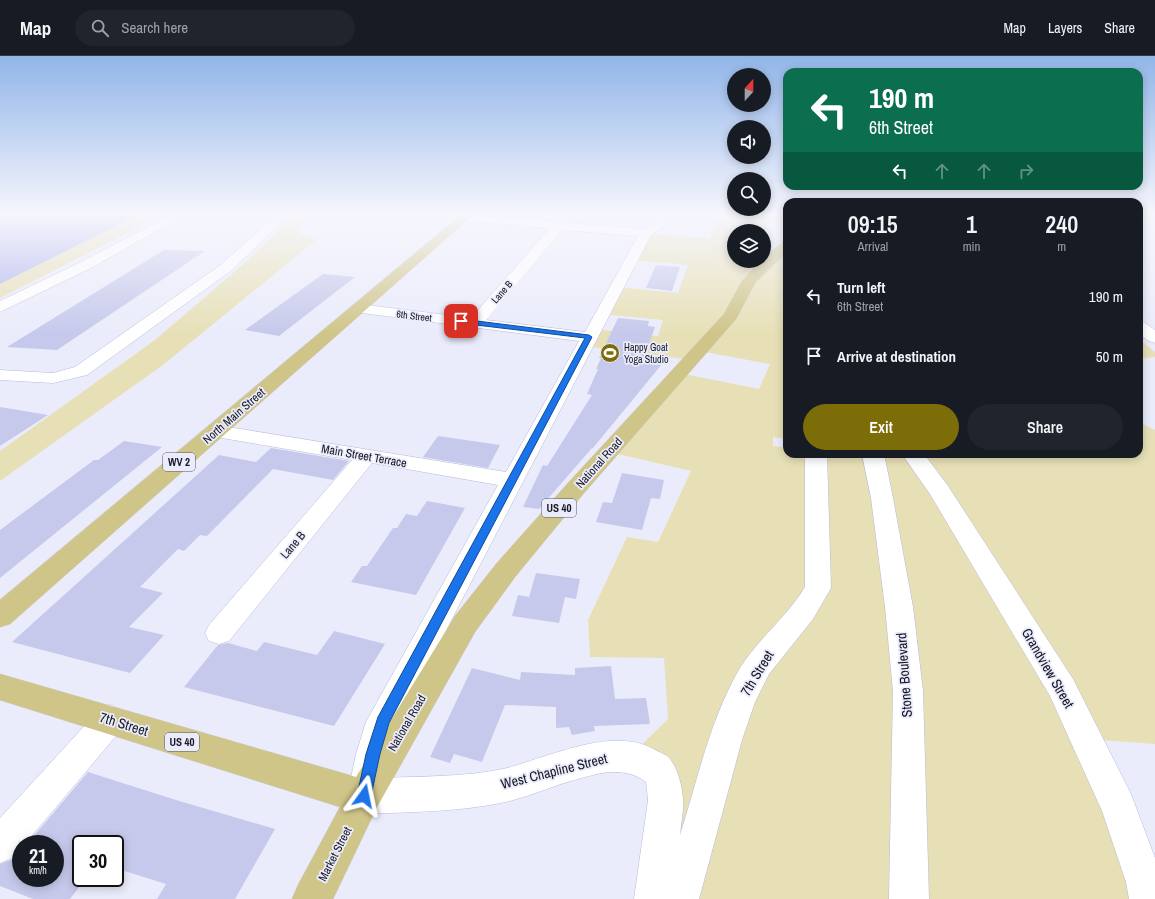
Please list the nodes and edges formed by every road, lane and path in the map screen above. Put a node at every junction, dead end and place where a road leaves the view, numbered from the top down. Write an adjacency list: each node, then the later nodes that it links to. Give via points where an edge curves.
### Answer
1 (106, 254): 7 (street)
2 (240, 254): 13 (street, via 227,267 81,371 53,378)
3 (423, 254): 8 (main road, North Main Street / WV 2)
4 (534, 254): 9 (street, Lane B)
5 (634, 254): 11 (street, Market Street)
6 (776, 254): 24 (main road, National Road / US 40, via 749,282 731,316 506,570 465,624)
7 (0, 307)
8 (359, 309): 9 (street, 6th Street); 14 (main road, North Main Street / WV 2)
9 (475, 323): 11 (street, 6th Street)
10 (1143, 329): 12 (street)
11 (589, 337): 19 (street, Market Street)
12 (1155, 338)
13 (0, 375)
14 (216, 431): 15 (street, Main Street Terrace); 20 (main road, North Main Street / WV 2)
15 (367, 456): 19 (street, Main Street Terrace); 21 (street, Lane B)
16 (816, 458): 28 (street, 7th Street, via 818,588 799,618 774,644 751,678 731,721)
17 (873, 458): 29 (street, Stone Boulevard, via 882,498 899,607 908,691)
18 (917, 458): 30 (street, Grandview Street, via 1062,688 1118,807)
19 (512, 480): 24 (street, Market Street, via 382,722)
20 (0, 616)
21 (219, 634)
22 (0, 687): 23 (main road, 7th Street / US 40)
23 (110, 720): 24 (main road, 7th Street / US 40); 25 (street)
24 (364, 796): 26 (main road, Market Street / US 40); 27 (street, West Chapline Street, via 465,791 501,786 597,758 641,758 658,770 665,789 666,800)
25 (0, 844)
26 (312, 899)
27 (654, 899)
28 (679, 899)
29 (909, 899)
30 (1149, 899)

